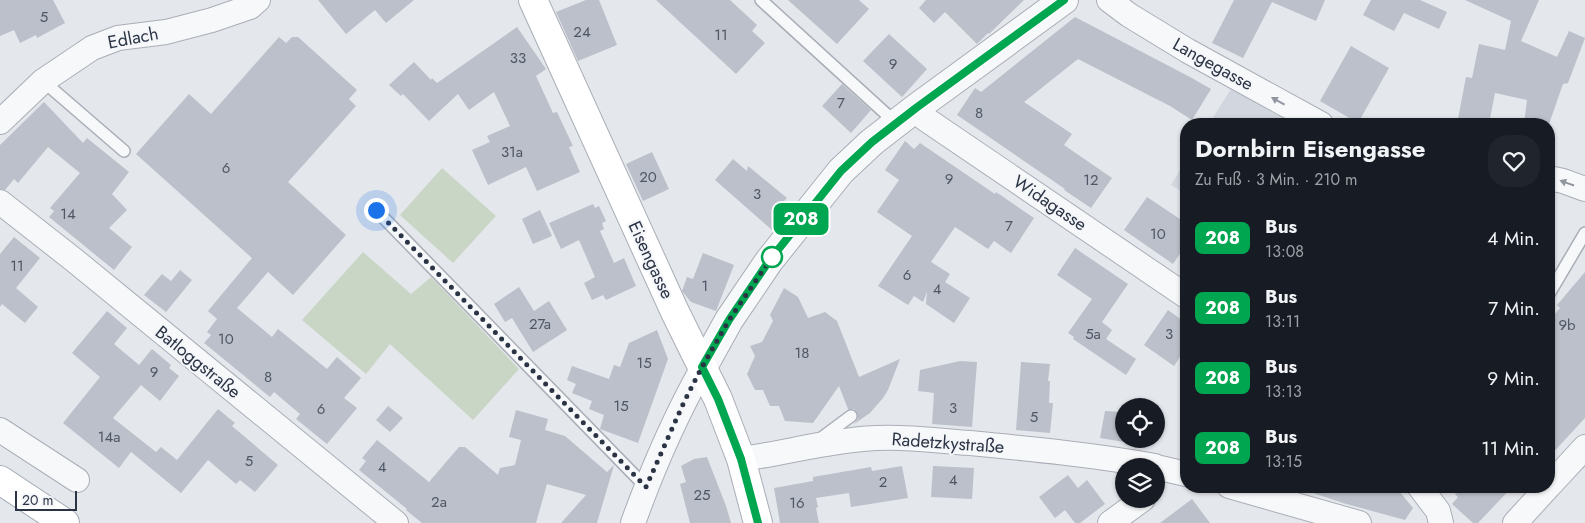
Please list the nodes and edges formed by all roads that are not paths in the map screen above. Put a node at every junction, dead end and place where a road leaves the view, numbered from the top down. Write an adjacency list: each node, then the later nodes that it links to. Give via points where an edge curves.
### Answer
1 (258, 0): 6 (street, Edlach, via 250,7 212,20 166,32 118,38 92,48)
2 (533, 0): 18 (main road, Eisengasse)
3 (761, 0): 7 (lane, Widagasse)
4 (1064, 0): 7 (street)
5 (1109, 0): 8 (street, Langegasse, one-way to 5, via 1188,51)
6 (42, 81): 9 (street, Edlach); 10 (lane)
7 (906, 116): 17 (street, Widagasse, via 924,118); 18 (street, via 841,171 802,218 729,320)
8 (1310, 118)
9 (0, 122)
10 (124, 151)
11 (1555, 179): 12 (street, one-way to 11)
12 (1585, 189)
13 (0, 202): 34 (street, Batloggstraße)
14 (376, 210): 28 (lane)
15 (1585, 233): 16 (lane)
16 (1555, 284)
17 (1180, 292)
18 (702, 367): 23 (main road, Eisengasse); 28 (street)
19 (851, 416): 21 (lane)
20 (0, 430): 26 (street)
21 (810, 446): 23 (street, Radetzkystraße); 24 (street, Radetzkystraße, via 877,438 919,439 1010,447)
22 (1585, 447): 27 (street)
23 (741, 459): 36 (main road, Eisengasse)
24 (1115, 464)
25 (0, 480): 33 (main road)
26 (77, 480)
27 (1555, 480)
28 (646, 487): 35 (street)
29 (1254, 493): 38 (street)
30 (1424, 493): 39 (street, via 1438,511)
31 (1543, 493): 40 (street)
32 (1131, 508): 37 (street)
33 (64, 523)
34 (396, 523)
35 (633, 523)
36 (758, 523)
37 (1110, 523)
38 (1359, 523)
39 (1441, 523)
40 (1515, 523)

